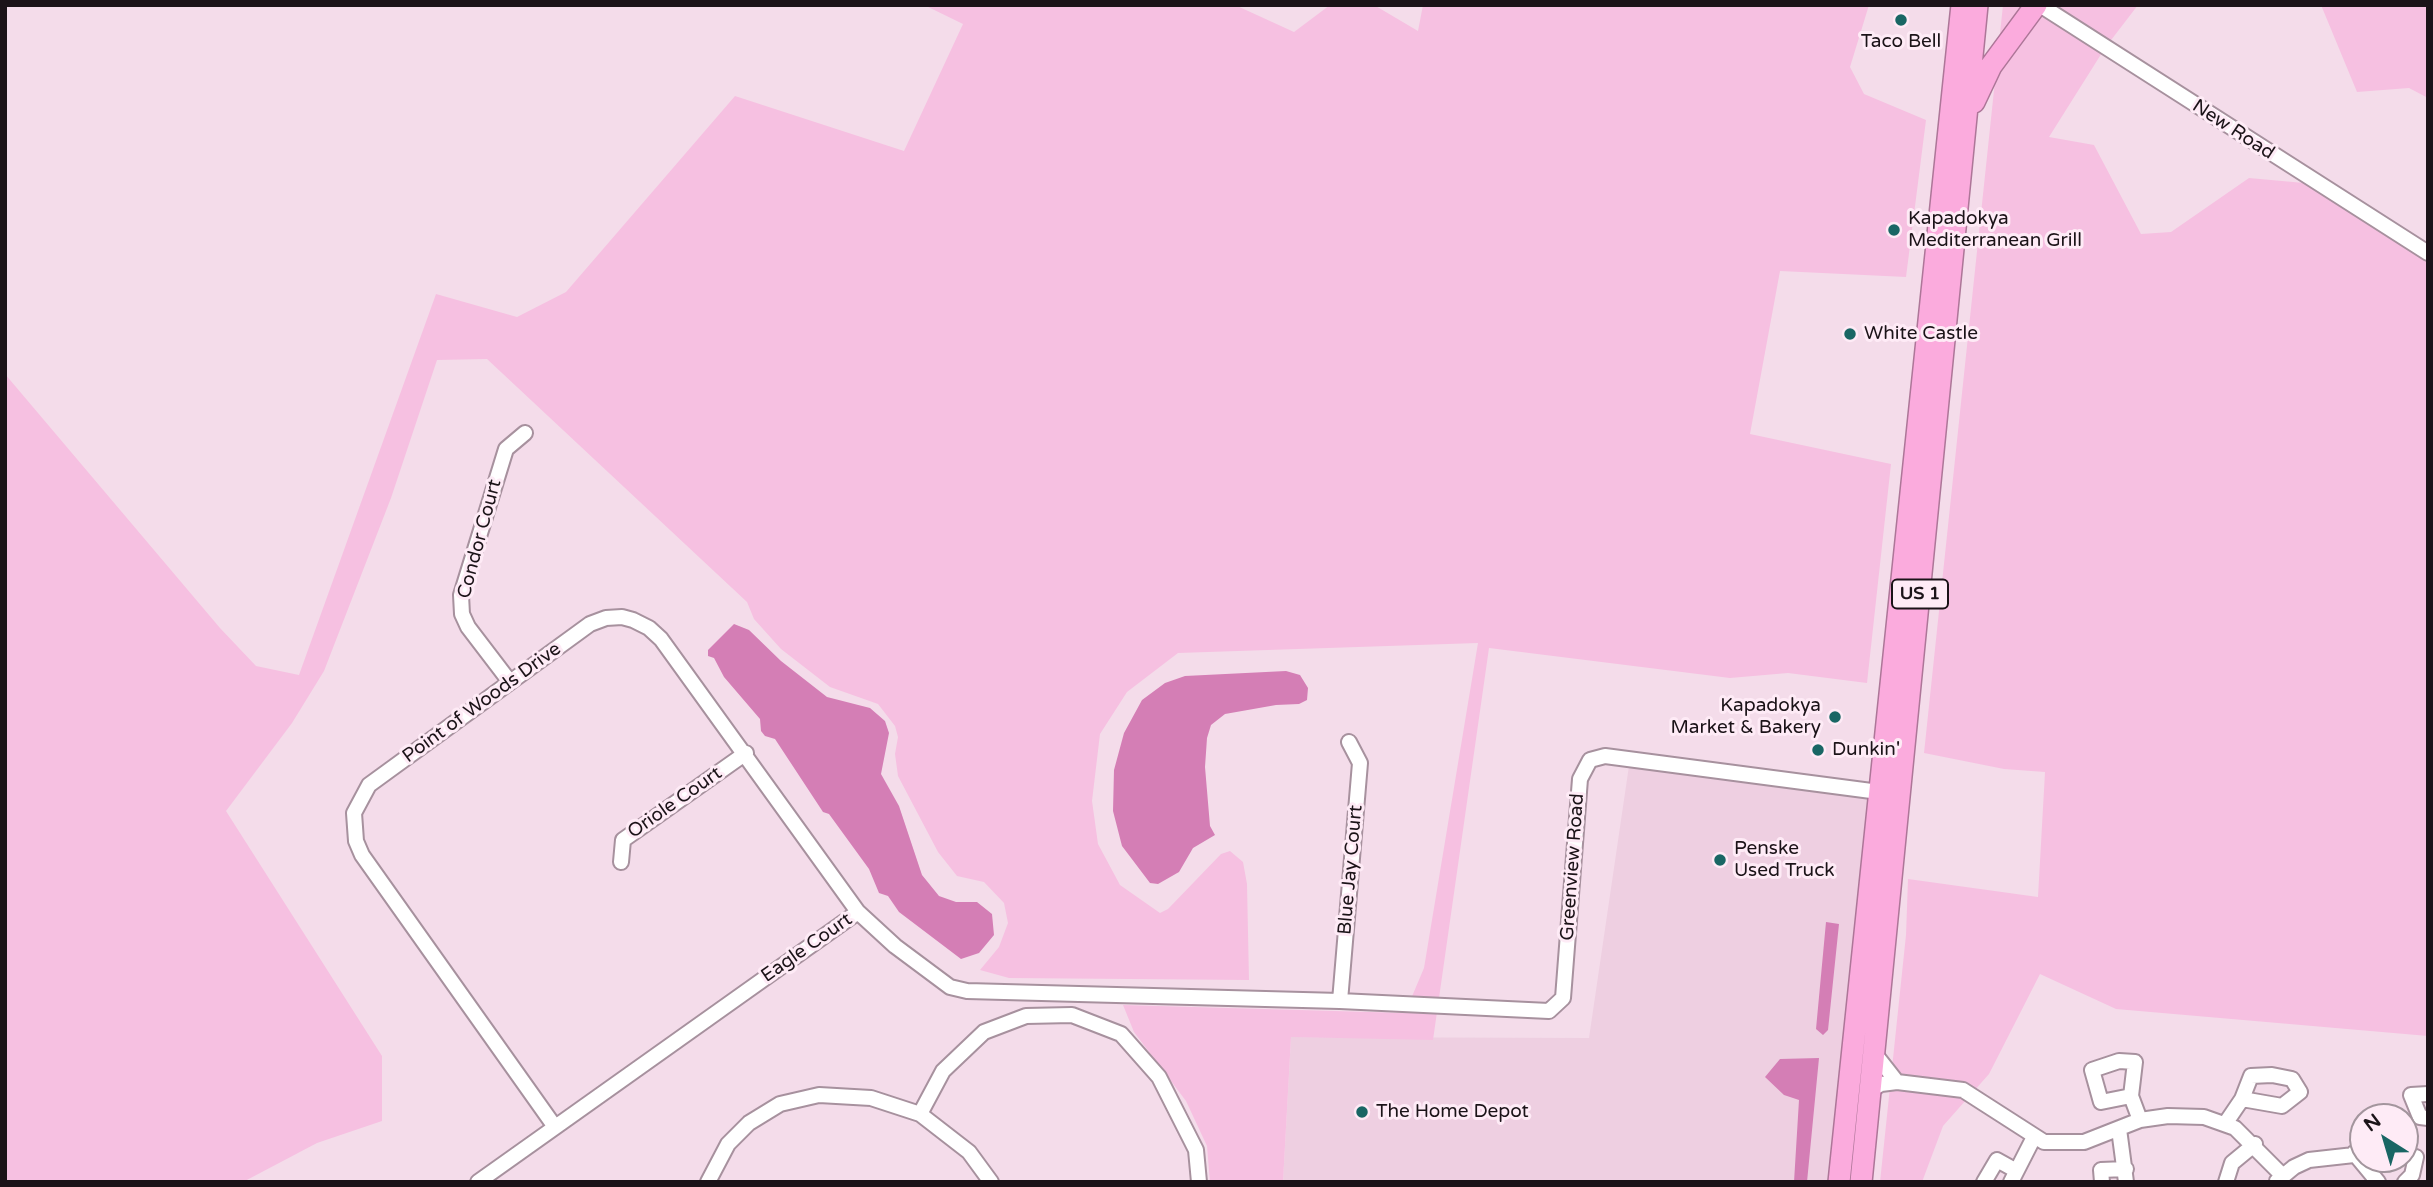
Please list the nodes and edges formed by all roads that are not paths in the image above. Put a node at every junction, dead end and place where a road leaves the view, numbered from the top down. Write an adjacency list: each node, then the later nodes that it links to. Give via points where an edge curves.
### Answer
1 (1962, 5): 10 (highway, US 1)
2 (1977, 5): 4 (highway, US 1)
3 (2038, 5): 4 (highway, via 1991,66 1975,98); 5 (street, New Road)
4 (1965, 135): 14 (highway, US 1)
5 (2428, 253)
6 (525, 433): 7 (street, Condor Court, via 506,449 461,595 468,627)
7 (510, 682): 9 (street, Point of Woods Drive, via 590,624 622,617 649,628 661,639); 24 (street, Point of Woods Drive, via 369,785 360,797 354,825 362,855)
8 (1349, 742): 13 (street, Blue Jay Court, via 1360,763)
9 (746, 753): 11 (street, Oriole Court, via 623,840); 12 (street, Point of Woods Drive)
10 (1879, 792): 13 (street, Greenview Road, via 1598,757 1590,760 1580,779 1563,998 1556,1006 1540,1012); 36 (highway, US 1)
11 (621, 862)
12 (858, 912): 13 (street, Eagle Court, via 950,988); 24 (street, Eagle Court)
13 (1340, 1001)
14 (1875, 1054): 15 (street); 16 (highway, US 1)
15 (1897, 1082): 16 (street); 26 (street, via 1963,1090)
16 (1870, 1090): 37 (highway, US 1)
17 (2428, 1094): 21 (street, via 2412,1095 2420,1117)
18 (2131, 1096): 22 (street)
19 (2242, 1099): 23 (street)
20 (920, 1114): 33 (street, via 871,1098 819,1095 780,1104 749,1123 728,1144); 34 (street, via 969,1152); 35 (street, via 943,1071 984,1032 1026,1016 1072,1015 1121,1034 1159,1077 1196,1150)
21 (2428, 1118)
22 (2140, 1120): 23 (street, via 2186,1115); 25 (street)
23 (2225, 1124): 27 (street)
24 (555, 1127): 32 (street, Eagle Court)
25 (2119, 1129): 26 (street, via 2084,1142 2044,1142); 29 (street)
26 (2034, 1137): 30 (street)
27 (2255, 1144): 31 (street); 40 (street, via 2232,1163)
28 (2349, 1155): 31 (street, via 2309,1160)
29 (2126, 1175): 39 (street, via 2101,1170)
30 (2013, 1176): 38 (street, via 1997,1160)
31 (2279, 1178)
32 (478, 1182)
33 (708, 1182)
34 (991, 1182)
35 (1199, 1182)
36 (1839, 1182)
37 (1861, 1182)
38 (1984, 1182)
39 (2102, 1182)
40 (2226, 1182)

